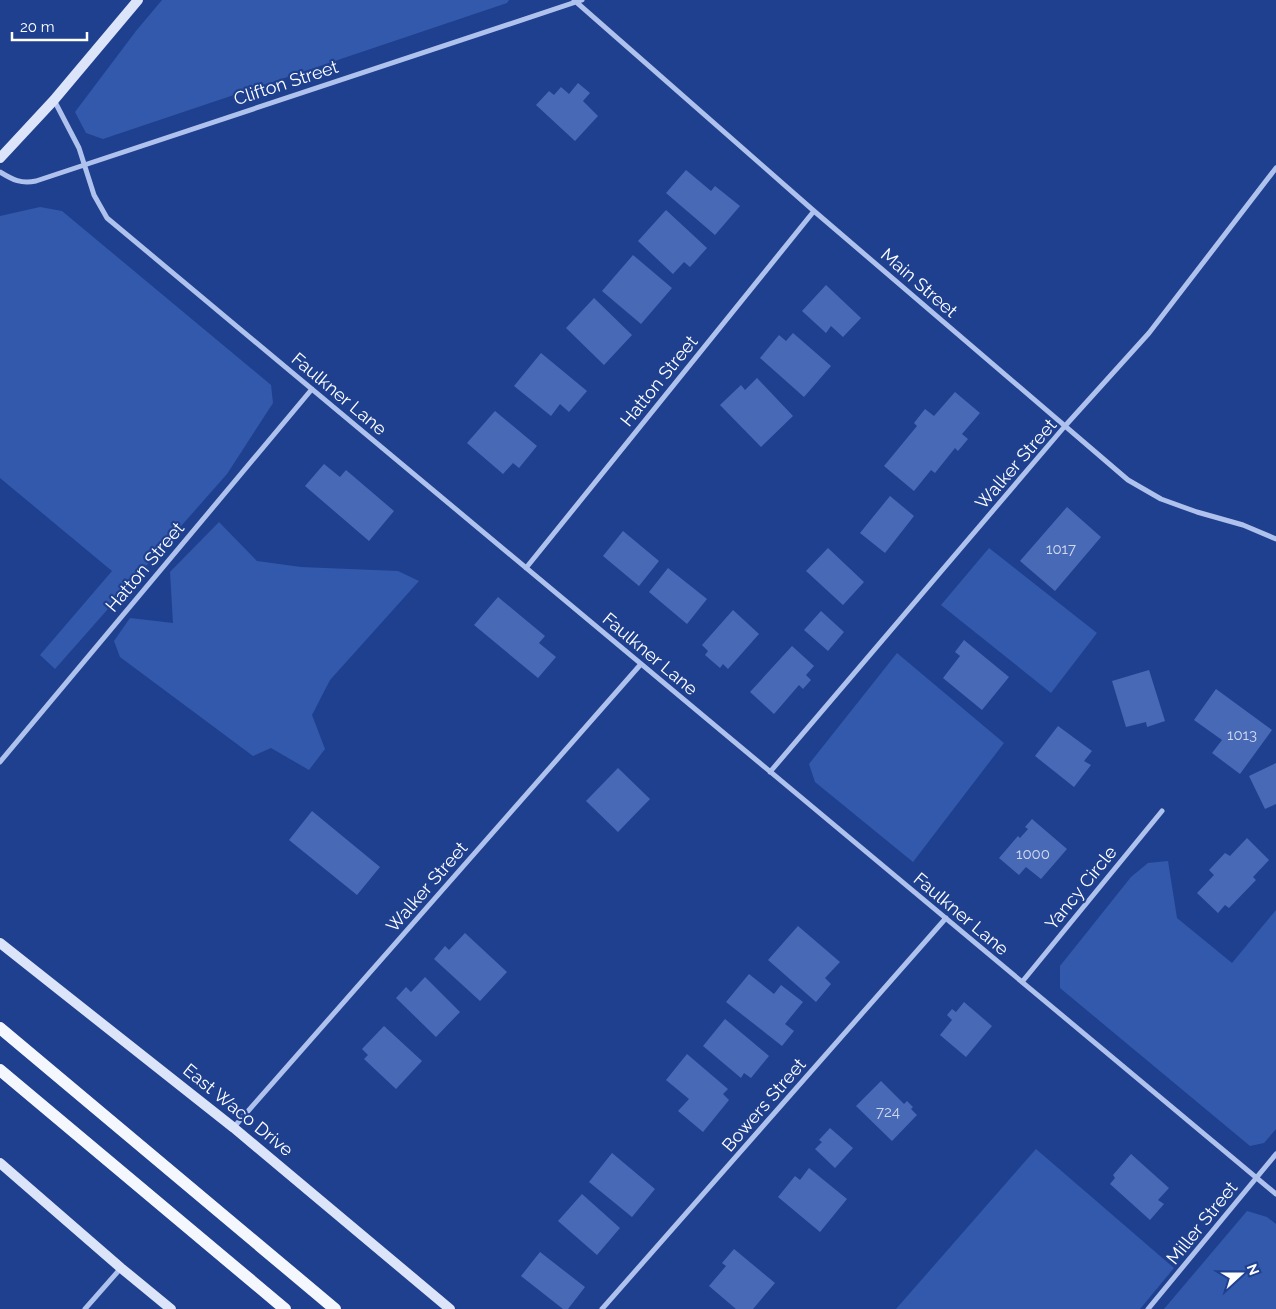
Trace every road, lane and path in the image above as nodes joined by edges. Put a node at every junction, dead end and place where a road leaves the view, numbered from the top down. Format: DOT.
graph roads {
  1 [pos="138,0"];
  2 [pos="577,1"];
  3 [pos="54,100"];
  4 [pos="0,158"];
  5 [pos="84,165"];
  6 [pos="1276,168"];
  7 [pos="0,172"];
  8 [pos="814,212"];
  9 [pos="312,389"];
  10 [pos="1065,426"];
  11 [pos="1276,539"];
  12 [pos="526,568"];
  13 [pos="641,664"];
  14 [pos="0,762"];
  15 [pos="770,772"];
  16 [pos="1162,811"];
  17 [pos="946,918"];
  18 [pos="0,943"];
  19 [pos="1022,982"];
  20 [pos="0,1028"];
  21 [pos="0,1070"];
  22 [pos="234,1128"];
  23 [pos="1276,1154"];
  24 [pos="0,1163"];
  25 [pos="1256,1178"];
  26 [pos="1276,1194"];
  27 [pos="121,1268"];
  28 [pos="281,1306"];
  29 [pos="85,1309"];
  30 [pos="171,1309"];
  31 [pos="335,1309"];
  32 [pos="450,1309"];
  33 [pos="602,1309"];
  34 [pos="1148,1309"];
  1 -- 3 [label="main road"];
  2 -- 5 [label="street, Clifton Street"];
  2 -- 8 [label="street, Main Street"];
  3 -- 4 [label="main road"];
  3 -- 5 [label="street, Faulkner Lane"];
  5 -- 7 [label="street, Clifton Street"];
  5 -- 9 [label="street, Faulkner Lane"];
  6 -- 10 [label="street, Walker Street"];
  8 -- 10 [label="street, Main Street"];
  8 -- 12 [label="street, Hatton Street"];
  9 -- 12 [label="street, Faulkner Lane"];
  9 -- 14 [label="street, Hatton Street"];
  10 -- 11 [label="street, Main Street"];
  10 -- 15 [label="street, Walker Street"];
  12 -- 13 [label="street, Faulkner Lane"];
  13 -- 15 [label="street, Faulkner Lane"];
  13 -- 22 [label="street, Walker Street"];
  15 -- 17 [label="street, Faulkner Lane"];
  16 -- 19 [label="street, Yancy Circle"];
  17 -- 19 [label="street, Faulkner Lane"];
  17 -- 33 [label="street, Bowers Street"];
  18 -- 22 [label="main road, East Waco Drive"];
  19 -- 25 [label="street, Faulkner Lane"];
  20 -- 31 [label="main road"];
  21 -- 28 [label="main road"];
  22 -- 32 [label="main road, East Waco Drive"];
  23 -- 25 [label="street, Miller Street"];
  24 -- 27 [label="main road"];
  25 -- 26 [label="street, Faulkner Lane"];
  25 -- 34 [label="street, Miller Street"];
  27 -- 29 [label="street"];
  27 -- 30 [label="main road"];
}
